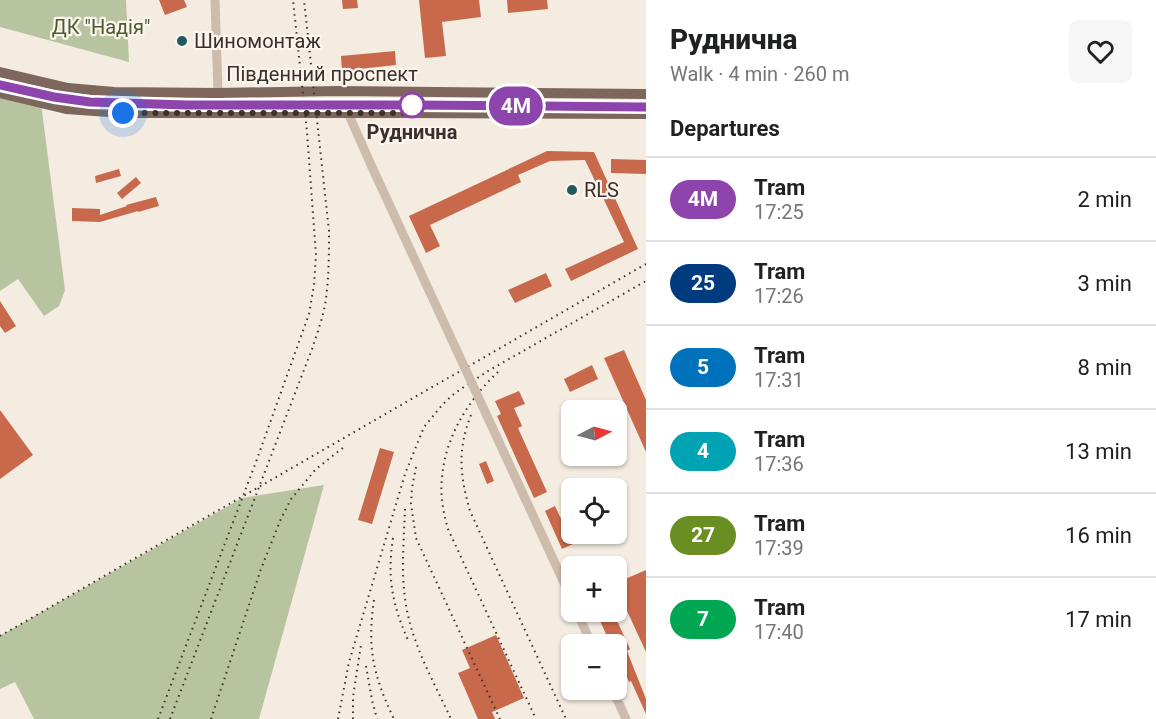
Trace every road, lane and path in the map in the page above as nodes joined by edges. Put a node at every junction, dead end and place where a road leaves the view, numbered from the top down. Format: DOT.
graph roads {
  1 [pos="215,0"];
  2 [pos="0,72"];
  3 [pos="0,93"];
  4 [pos="218,93"];
  5 [pos="646,94"];
  6 [pos="348,113"];
  7 [pos="646,114"];
  8 [pos="561,576"];
  9 [pos="617,700"];
  10 [pos="626,719"];
  1 -- 4 [label="street"];
  2 -- 4 [label="main road, Південний проспект"];
  3 -- 6 [label="main road, Південний проспект"];
  4 -- 5 [label="main road, Південний проспект"];
  6 -- 7 [label="main road, Південний проспект"];
  6 -- 8 [label="street, bridge"];
  9 -- 10 [label="street"];
}
